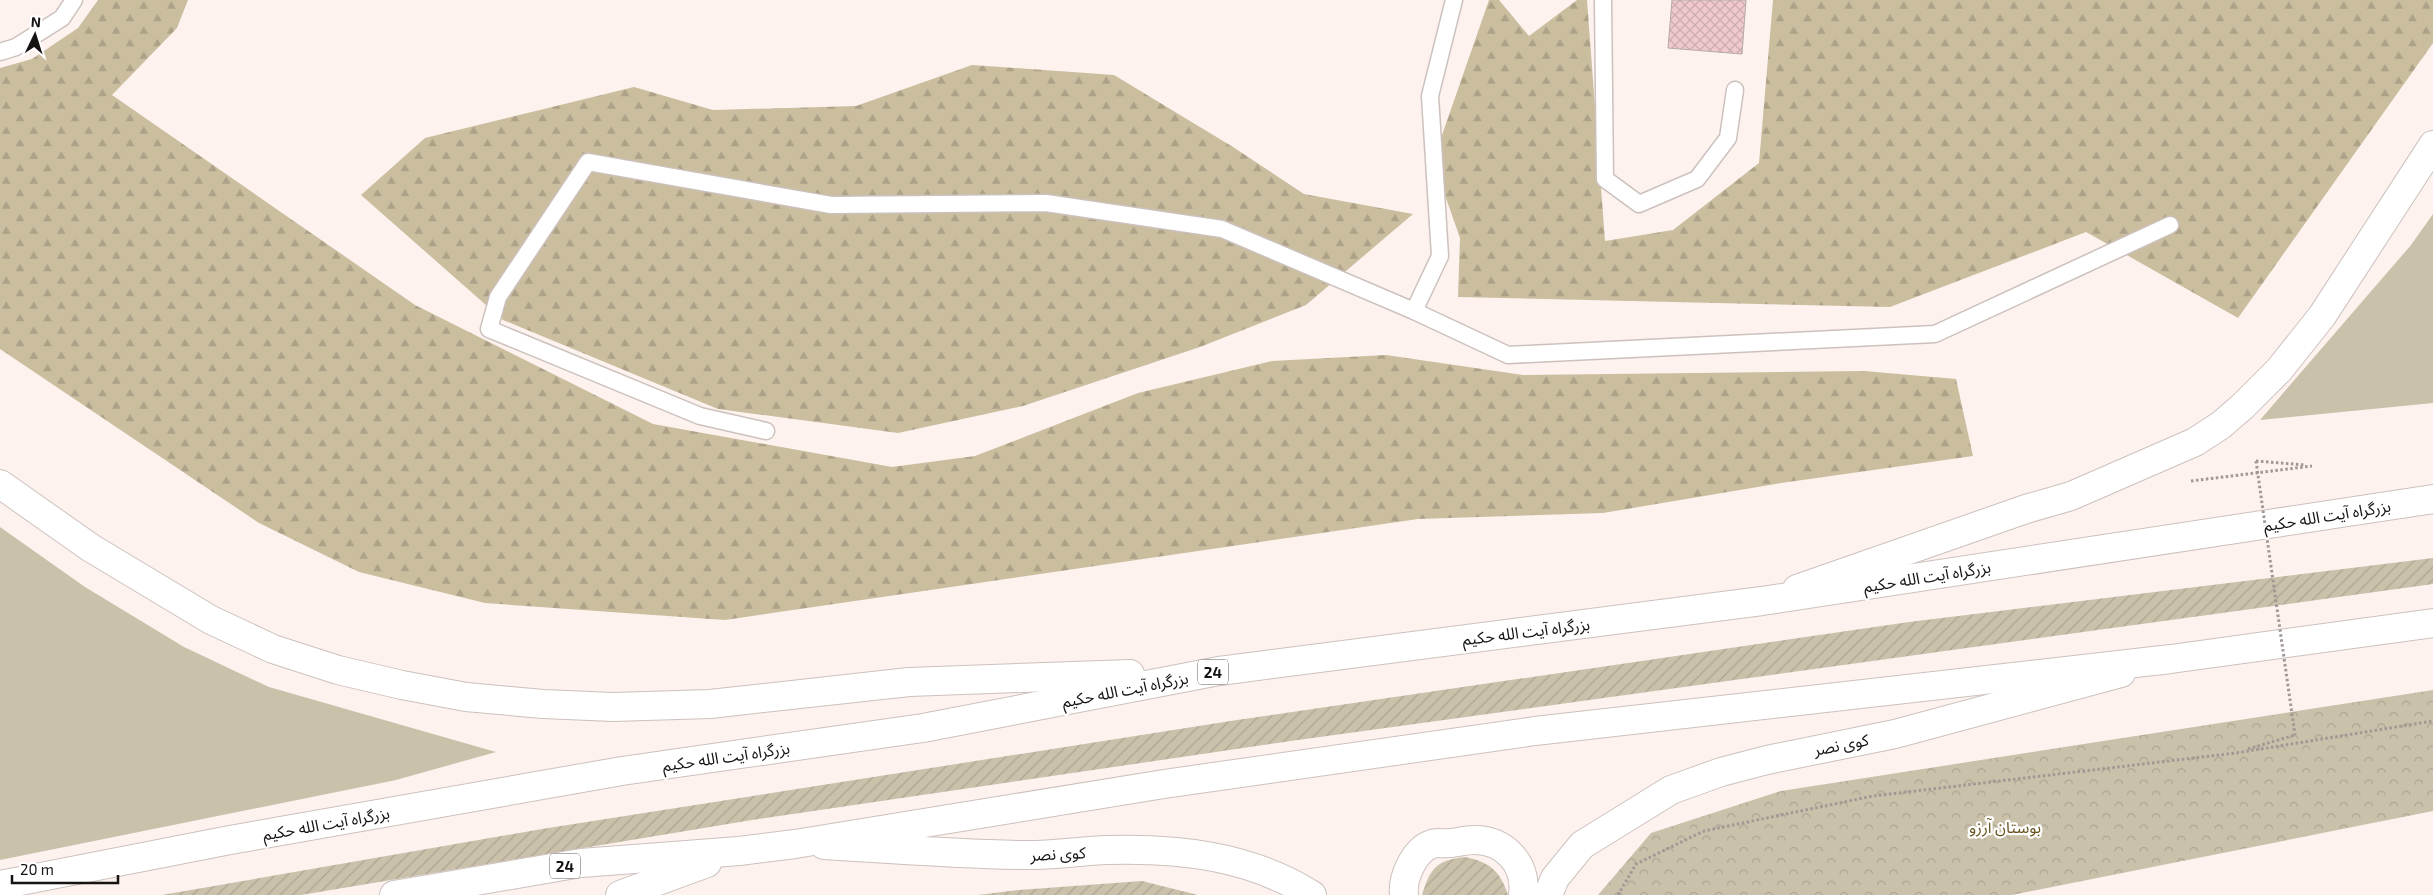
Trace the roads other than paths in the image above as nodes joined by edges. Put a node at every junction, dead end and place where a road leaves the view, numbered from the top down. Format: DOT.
graph roads {
  1 [pos="74,0"];
  2 [pos="1454,0"];
  3 [pos="1603,0"];
  4 [pos="0,52"];
  5 [pos="1734,90"];
  6 [pos="2433,145"];
  7 [pos="2170,225"];
  8 [pos="1414,311"];
  9 [pos="766,431"];
  10 [pos="0,484"];
  11 [pos="2433,500"];
  12 [pos="1762,601"];
  13 [pos="2433,623"];
  14 [pos="2171,659"];
  15 [pos="1219,671"];
  16 [pos="795,844"];
  17 [pos="739,851"];
  18 [pos="0,885"];
  19 [pos="394,895"];
  20 [pos="620,895"];
  21 [pos="1312,895"];
  22 [pos="1404,895"];
  23 [pos="1523,895"];
  24 [pos="1548,895"];
  1 -- 4 [label="lane"];
  2 -- 8 [label="lane"];
  3 -- 5 [label="lane"];
  6 -- 12 [label="main road"];
  7 -- 8 [label="lane"];
  8 -- 9 [label="lane"];
  10 -- 15 [label="main road"];
  11 -- 12 [label="main road, بزرگراه آیت الله حکیم / 24"];
  12 -- 15 [label="main road, بزرگراه آیت الله حکیم / 24"];
  13 -- 14 [label="main road, 24"];
  14 -- 16 [label="main road, 24"];
  14 -- 24 [label="main road, کوی نصر"];
  15 -- 18 [label="main road, بزرگراه آیت الله حکیم / 24"];
  16 -- 17 [label="main road, 24"];
  16 -- 21 [label="main road, کوی نصر"];
  17 -- 19 [label="main road, 24"];
  17 -- 20 [label="main road"];
  22 -- 23 [label="main road"];
}
